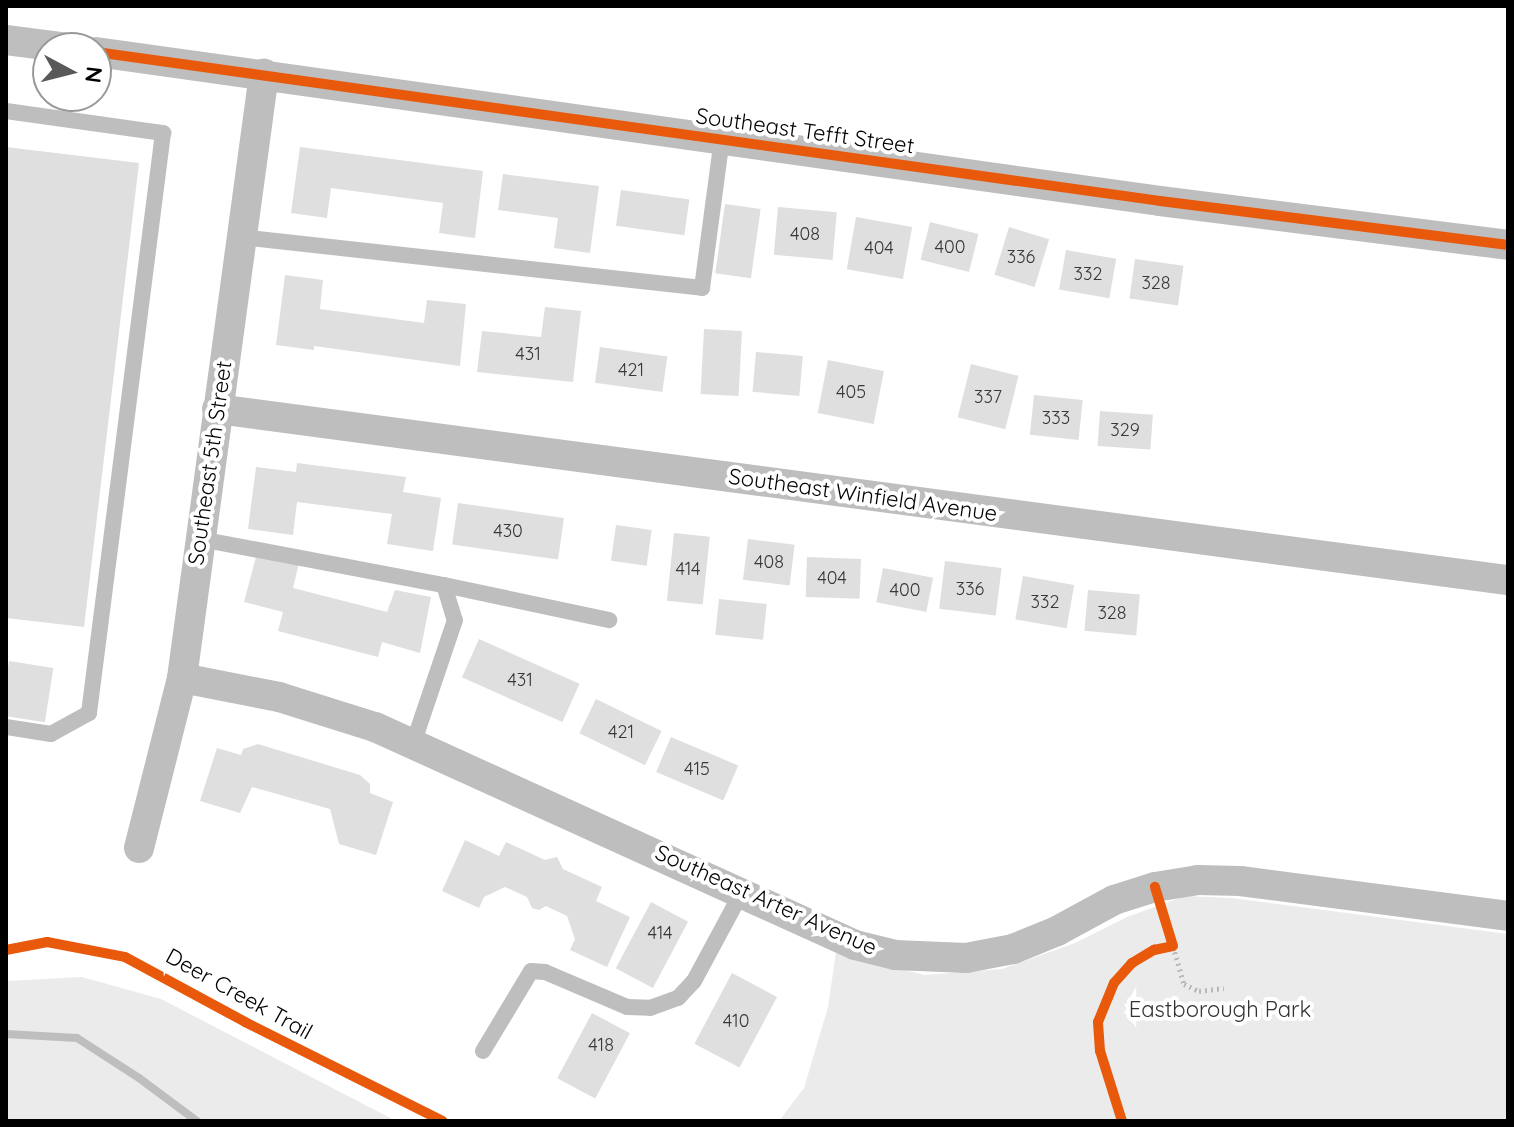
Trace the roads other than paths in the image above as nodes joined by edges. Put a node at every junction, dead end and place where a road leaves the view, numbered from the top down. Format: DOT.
graph roads {
  1 [pos="6,40"];
  2 [pos="32,43"];
  3 [pos="112,54"];
  4 [pos="264,74"];
  5 [pos="6,111"];
  6 [pos="722,139"];
  7 [pos="241,237"];
  8 [pos="1508,245"];
  9 [pos="217,409"];
  10 [pos="200,539"];
  11 [pos="1508,580"];
  12 [pos="444,585"];
  13 [pos="609,620"];
  14 [pos="182,678"];
  15 [pos="6,727"];
  16 [pos="413,744"];
  17 [pos="139,848"];
  18 [pos="743,890"];
  19 [pos="1508,916"];
  20 [pos="483,1051"];
  1 -- 2 [label="street"];
  3 -- 4 [label="street, Southeast Tefft Street"];
  4 -- 6 [label="street, Southeast Tefft Street"];
  4 -- 7 [label="street, Southeast 5th Street"];
  5 -- 15 [label="lane"];
  6 -- 7 [label="lane"];
  6 -- 8 [label="street, Southeast Tefft Street"];
  7 -- 9 [label="street, Southeast 5th Street"];
  9 -- 10 [label="street, Southeast 5th Street"];
  9 -- 11 [label="street, Southeast Winfield Avenue"];
  10 -- 12 [label="lane"];
  10 -- 14 [label="street, Southeast 5th Street"];
  12 -- 13 [label="lane"];
  12 -- 16 [label="lane"];
  14 -- 16 [label="street, Southeast Arter Avenue"];
  14 -- 17 [label="street, Southeast 5th Street"];
  16 -- 18 [label="street, Southeast Arter Avenue"];
  18 -- 19 [label="street, Southeast Arter Avenue"];
  18 -- 20 [label="lane"];
}
